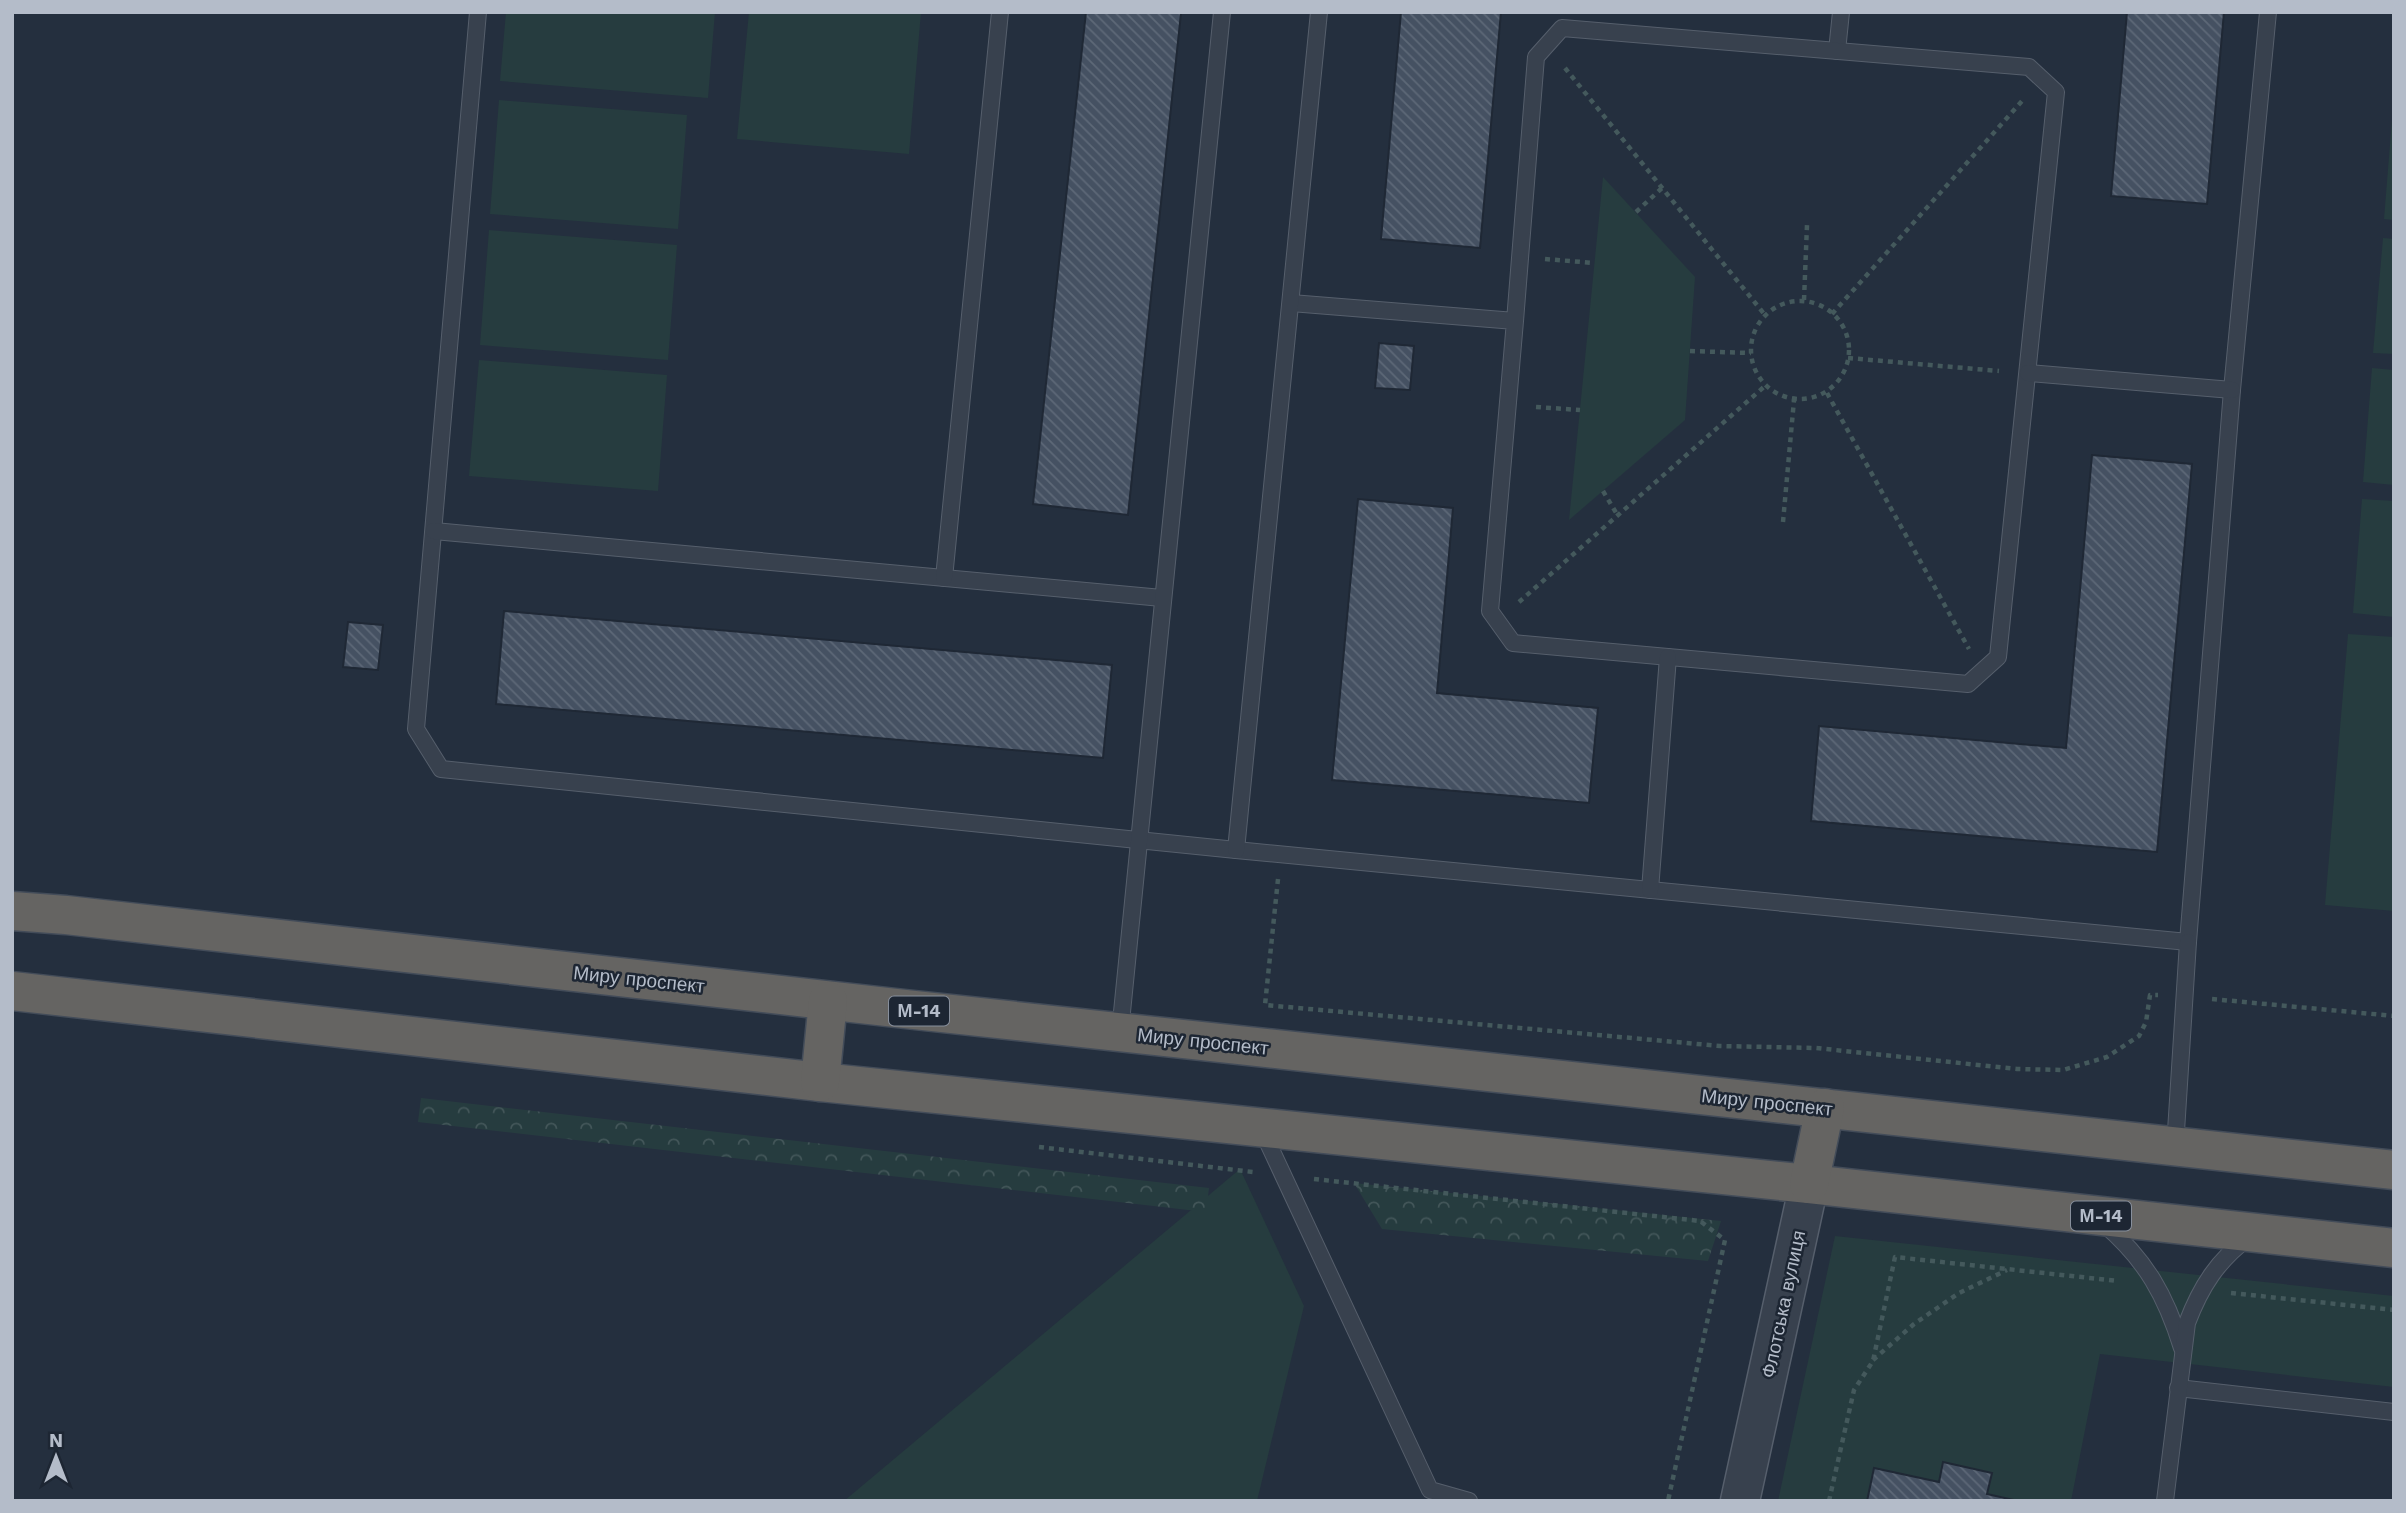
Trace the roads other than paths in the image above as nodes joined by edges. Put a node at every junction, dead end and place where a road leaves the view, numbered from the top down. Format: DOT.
graph roads {
  1 [pos="478,12"];
  2 [pos="1000,12"];
  3 [pos="1222,12"];
  4 [pos="1319,12"];
  5 [pos="1840,12"];
  6 [pos="2268,12"];
  7 [pos="1837,51"];
  8 [pos="1291,303"];
  9 [pos="1515,321"];
  10 [pos="2028,373"];
  11 [pos="2232,390"];
  12 [pos="434,531"];
  13 [pos="944,578"];
  14 [pos="1162,598"];
  15 [pos="1668,657"];
  16 [pos="1139,840"];
  17 [pos="1236,850"];
  18 [pos="1650,890"];
  19 [pos="12,911"];
  20 [pos="2189,942"];
  21 [pos="12,991"];
  22 [pos="828,1001"];
  23 [pos="1120,1032"];
  24 [pos="820,1082"];
  25 [pos="1825,1108"];
  26 [pos="1261,1127"];
  27 [pos="2175,1147"];
  28 [pos="2394,1170"];
  29 [pos="1809,1184"];
  30 [pos="2094,1216"];
  31 [pos="2255,1233"];
  32 [pos="2394,1248"];
  33 [pos="2183,1350"];
  34 [pos="2178,1388"];
  35 [pos="2394,1412"];
  36 [pos="1469,1501"];
  37 [pos="1740,1501"];
  38 [pos="2165,1501"];
  1 -- 12 [label="lane"];
  2 -- 13 [label="lane"];
  3 -- 14 [label="lane"];
  4 -- 8 [label="lane"];
  5 -- 7 [label="lane"];
  6 -- 11 [label="lane"];
  7 -- 9 [label="lane"];
  7 -- 10 [label="lane"];
  8 -- 9 [label="lane"];
  8 -- 17 [label="lane"];
  9 -- 15 [label="lane"];
  10 -- 11 [label="lane"];
  10 -- 15 [label="lane"];
  11 -- 20 [label="lane"];
  12 -- 13 [label="lane"];
  12 -- 16 [label="lane"];
  13 -- 14 [label="lane"];
  14 -- 16 [label="lane"];
  15 -- 18 [label="lane"];
  16 -- 17 [label="lane"];
  16 -- 23 [label="lane"];
  17 -- 18 [label="lane"];
  18 -- 20 [label="lane"];
  19 -- 22 [label="highway, Миру проспект / М-14"];
  20 -- 27 [label="lane"];
  21 -- 24 [label="highway, М-14"];
  22 -- 23 [label="highway, Миру проспект / М-14"];
  22 -- 24 [label="highway"];
  23 -- 25 [label="highway, Миру проспект / М-14"];
  24 -- 26 [label="highway, М-14"];
  25 -- 27 [label="highway, Миру проспект / М-14"];
  25 -- 29 [label="highway, Флотська вулиця"];
  26 -- 29 [label="highway, М-14"];
  26 -- 36 [label="lane"];
  27 -- 28 [label="highway, Миру проспект / М-14"];
  29 -- 30 [label="highway, М-14"];
  29 -- 37 [label="street, Флотська вулиця"];
  30 -- 31 [label="highway, М-14"];
  30 -- 33 [label="lane"];
  31 -- 32 [label="highway, М-14"];
  31 -- 33 [label="lane"];
  33 -- 34 [label="lane"];
  34 -- 35 [label="lane"];
  34 -- 38 [label="lane"];
}
